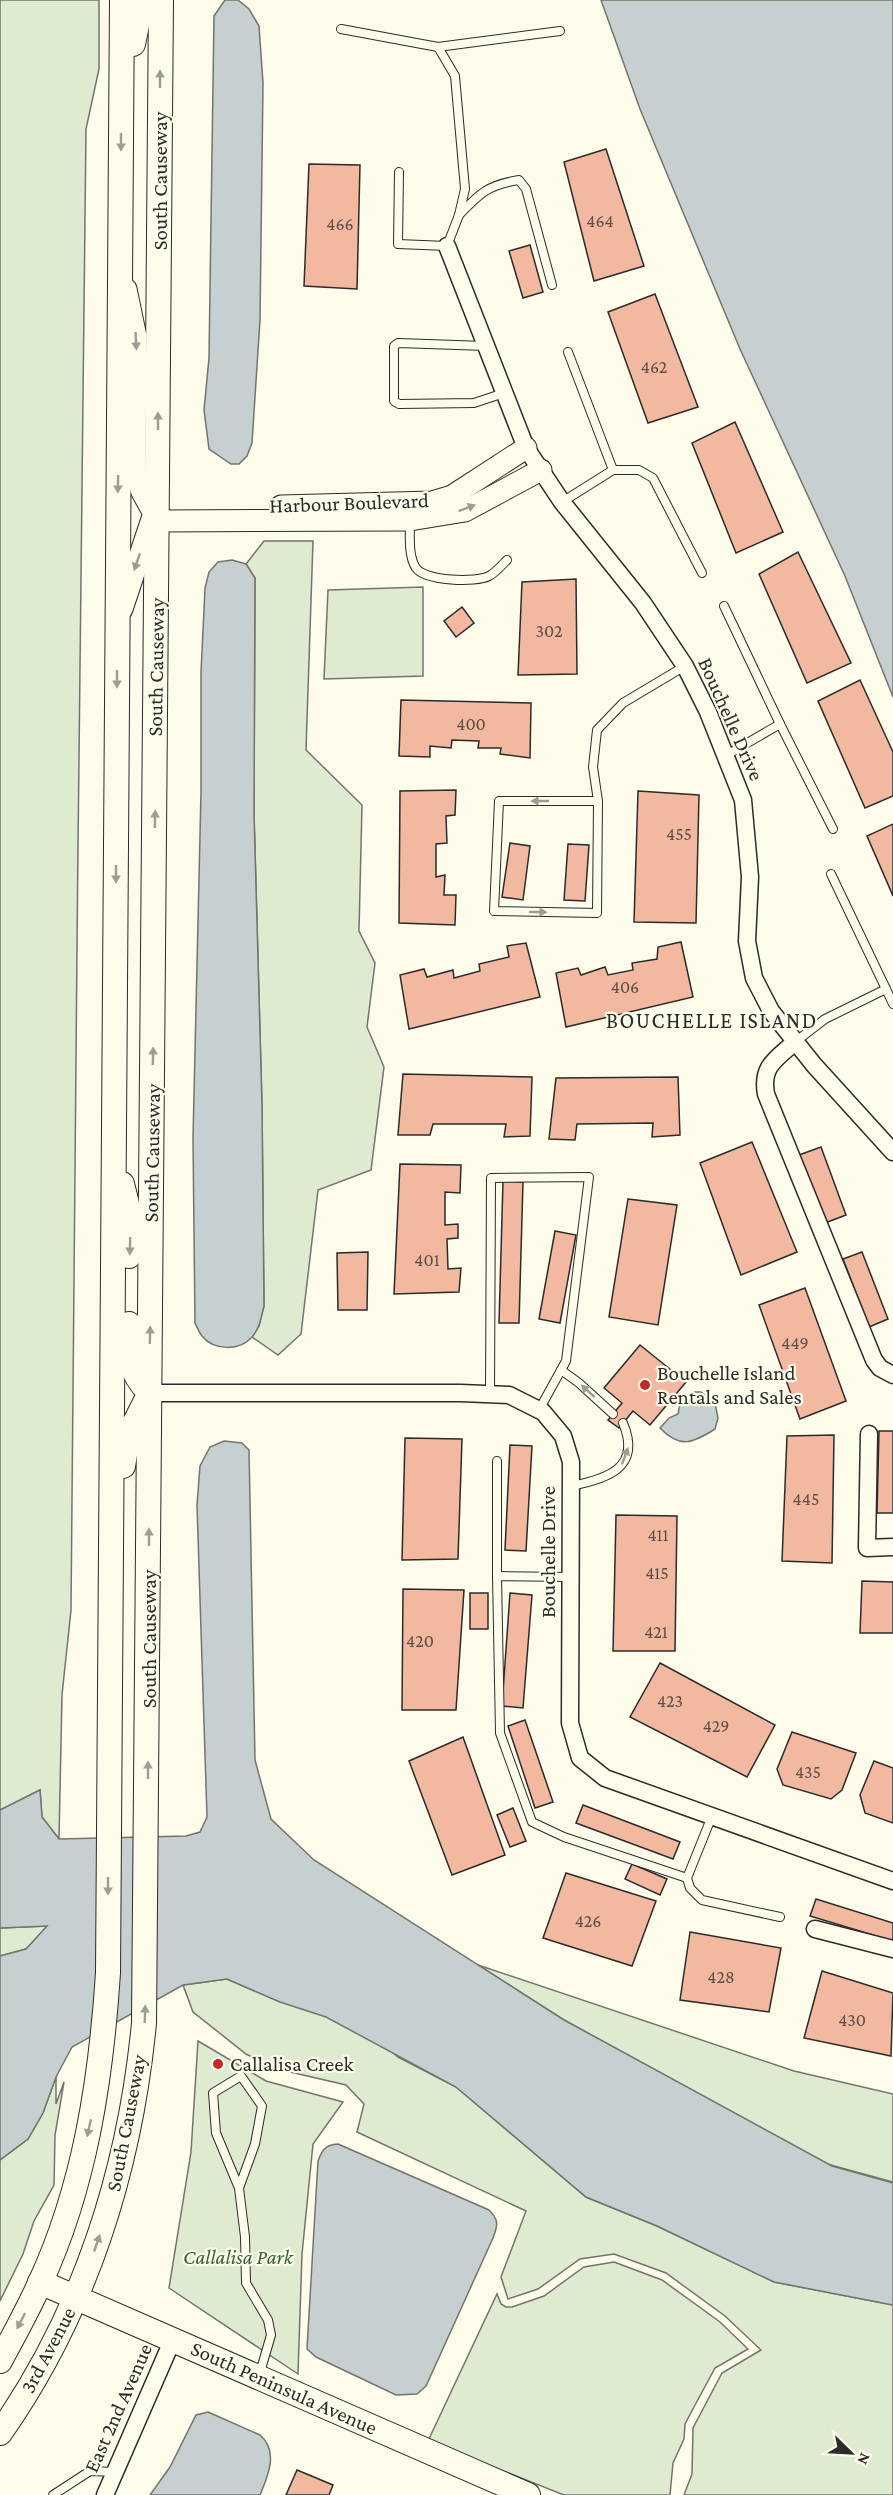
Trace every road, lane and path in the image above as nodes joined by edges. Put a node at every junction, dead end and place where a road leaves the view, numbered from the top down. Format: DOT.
graph roads {
  1 [pos="122,0"];
  2 [pos="142,0"];
  3 [pos="161,0"];
  4 [pos="341,29"];
  5 [pos="560,31"];
  6 [pos="438,47"];
  7 [pos="122,106"];
  8 [pos="399,172"];
  9 [pos="459,215"];
  10 [pos="447,246"];
  11 [pos="121,264"];
  12 [pos="552,285"];
  13 [pos="486,346"];
  14 [pos="568,352"];
  15 [pos="504,393"];
  16 [pos="526,448"];
  17 [pos="541,470"];
  18 [pos="613,470"];
  19 [pos="562,502"];
  20 [pos="410,512"];
  21 [pos="156,514"];
  22 [pos="507,560"];
  23 [pos="702,573"];
  24 [pos="724,606"];
  25 [pos="117,628"];
  26 [pos="685,666"];
  27 [pos="780,724"];
  28 [pos="725,756"];
  29 [pos="598,801"];
  30 [pos="833,829"];
  31 [pos="831,873"];
  32 [pos="886,989"];
  33 [pos="893,1004"];
  34 [pos="795,1042"];
  35 [pos="114,1148"];
  36 [pos="893,1152"];
  37 [pos="561,1370"];
  38 [pos="893,1376"];
  39 [pos="150,1393"];
  40 [pos="490,1394"];
  41 [pos="539,1410"];
  42 [pos="613,1414"];
  43 [pos="623,1423"];
  44 [pos="869,1434"];
  45 [pos="497,1461"];
  46 [pos="571,1486"];
  47 [pos="111,1540"];
  48 [pos="893,1547"];
  49 [pos="497,1576"];
  50 [pos="570,1577"];
  51 [pos="712,1816"];
  52 [pos="687,1878"];
  53 [pos="893,1881"];
  54 [pos="780,1917"];
  55 [pos="815,1929"];
  56 [pos="893,1949"];
  57 [pos="239,2188"];
  58 [pos="40,2282"];
  59 [pos="76,2297"];
  60 [pos="173,2339"];
  61 [pos="0,2361"];
  62 [pos="259,2377"];
  63 [pos="0,2433"];
  64 [pos="115,2472"];
  65 [pos="53,2495"];
  66 [pos="105,2495"];
  67 [pos="528,2495"];
  1 -- 7 [label="main road, South Causeway"];
  2 -- 7 [label="main road"];
  21 -- 3 [label="main road, South Causeway, one-way"];
  4 -- 6 [label="lane"];
  5 -- 6 [label="lane"];
  6 -- 9 [label="lane"];
  7 -- 11 [label="main road, South Causeway, one-way"];
  8 -- 10 [label="lane"];
  9 -- 10 [label="lane"];
  9 -- 12 [label="lane"];
  10 -- 13 [label="street, Bouchelle Drive"];
  11 -- 21 [label="street, one-way"];
  11 -- 25 [label="main road, South Causeway, one-way"];
  13 -- 15 [label="street, Bouchelle Drive"];
  13 -- 15 [label="lane"];
  14 -- 18 [label="lane"];
  15 -- 16 [label="street, Bouchelle Drive"];
  16 -- 17 [label="street, Bouchelle Drive"];
  16 -- 20 [label="street, Harbour Boulevard"];
  17 -- 19 [label="street, Bouchelle Drive"];
  20 -- 17 [label="street, one-way"];
  18 -- 19 [label="lane"];
  18 -- 23 [label="lane"];
  19 -- 26 [label="street, Bouchelle Drive"];
  20 -- 21 [label="street"];
  20 -- 22 [label="lane"];
  21 -- 25 [label="street, one-way"];
  39 -- 21 [label="main road, South Causeway, one-way"];
  24 -- 27 [label="lane"];
  25 -- 35 [label="main road, South Causeway, one-way"];
  26 -- 28 [label="street, Bouchelle Drive"];
  26 -- 29 [label="lane"];
  27 -- 28 [label="lane"];
  27 -- 30 [label="lane"];
  28 -- 34 [label="street, Bouchelle Drive"];
  29 -- 29 [label="lane, one-way"];
  31 -- 32 [label="lane"];
  32 -- 33 [label="lane"];
  32 -- 34 [label="lane"];
  34 -- 36 [label="street, Bouchelle Drive"];
  34 -- 38 [label="street"];
  35 -- 39 [label="main road, one-way"];
  35 -- 47 [label="main road, South Causeway"];
  37 -- 40 [label="lane"];
  37 -- 41 [label="lane"];
  42 -- 37 [label="lane, one-way"];
  39 -- 40 [label="street, Bouchelle Drive"];
  39 -- 47 [label="main road"];
  59 -- 39 [label="main road, South Causeway, one-way"];
  40 -- 41 [label="street, Bouchelle Drive"];
  41 -- 46 [label="street, Bouchelle Drive"];
  46 -- 43 [label="lane, one-way"];
  44 -- 48 [label="street"];
  45 -- 49 [label="lane"];
  46 -- 50 [label="street, Bouchelle Drive"];
  47 -- 58 [label="main road, South Causeway, one-way"];
  49 -- 50 [label="lane"];
  49 -- 52 [label="lane"];
  50 -- 51 [label="street, Bouchelle Drive"];
  51 -- 52 [label="lane"];
  51 -- 53 [label="street, Bouchelle Drive"];
  52 -- 54 [label="lane"];
  55 -- 56 [label="street"];
  57 -- 57 [label="lane"];
  57 -- 62 [label="lane"];
  58 -- 59 [label="main road, South Peninsula Avenue"];
  58 -- 61 [label="main road, 3rd Avenue, one-way"];
  59 -- 60 [label="main road, South Peninsula Avenue"];
  59 -- 63 [label="main road, 3rd Avenue"];
  60 -- 62 [label="main road, South Peninsula Avenue"];
  60 -- 64 [label="street, East 2nd Avenue"];
  62 -- 67 [label="main road, South Peninsula Avenue"];
  64 -- 65 [label="lane"];
  64 -- 66 [label="street, East 2nd Avenue"];
}
